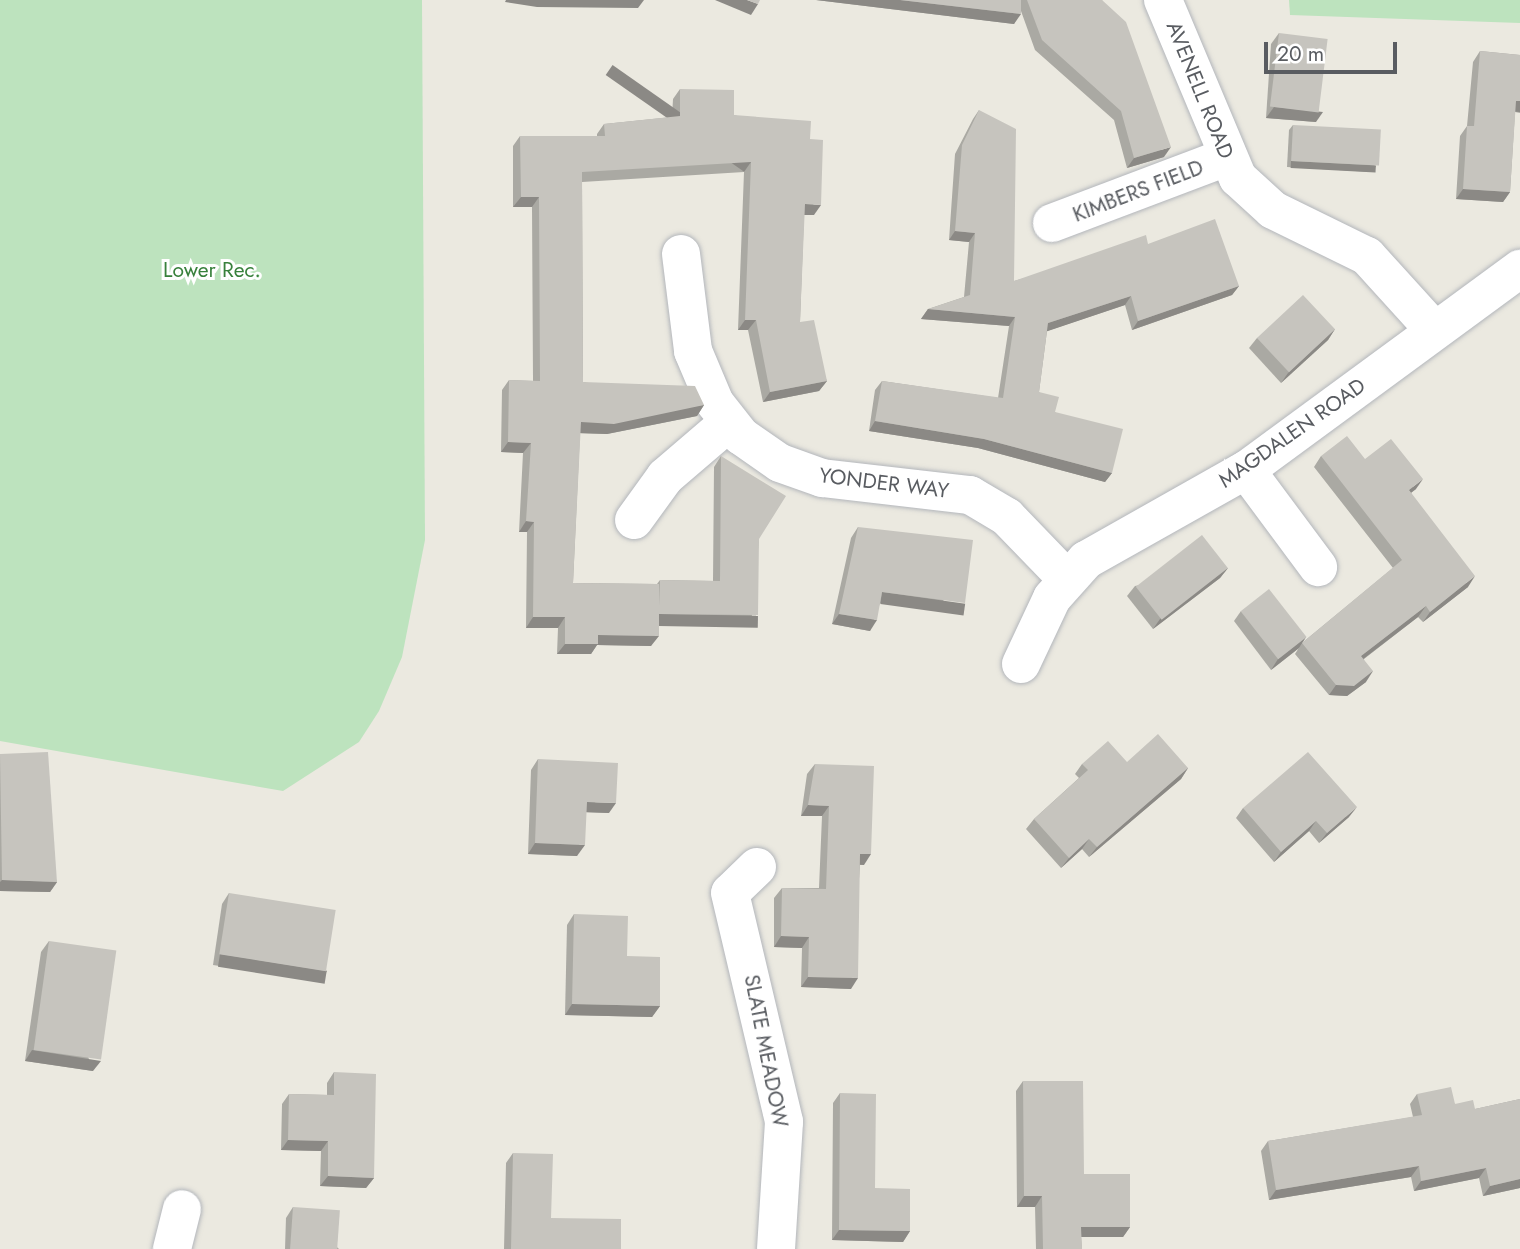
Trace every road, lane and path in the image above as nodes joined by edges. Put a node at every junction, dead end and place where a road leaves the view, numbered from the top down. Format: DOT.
graph roads {
  1 [pos="1163,0"];
  2 [pos="1224,158"];
  3 [pos="1052,223"];
  4 [pos="681,254"];
  5 [pos="1520,269"];
  6 [pos="1434,330"];
  7 [pos="728,423"];
  8 [pos="1246,470"];
  9 [pos="634,520"];
  10 [pos="1318,567"];
  11 [pos="1066,578"];
  12 [pos="1021,664"];
  13 [pos="757,867"];
  14 [pos="182,1209"];
  15 [pos="172,1249"];
  16 [pos="776,1249"];
  1 -- 2 [label="street, AVENELL ROAD"];
  2 -- 3 [label="street, KIMBERS FIELD"];
  2 -- 6 [label="street, AVENELL ROAD"];
  4 -- 7 [label="street, YONDER WAY"];
  5 -- 6 [label="street, MAGDALEN ROAD"];
  6 -- 8 [label="street, MAGDALEN ROAD"];
  7 -- 9 [label="street"];
  7 -- 11 [label="street, YONDER WAY"];
  8 -- 10 [label="street"];
  8 -- 11 [label="street, MAGDALEN ROAD"];
  11 -- 12 [label="street, MAGDALEN ROAD"];
  13 -- 16 [label="street, SLATE MEADOW"];
  14 -- 15 [label="street"];
}
